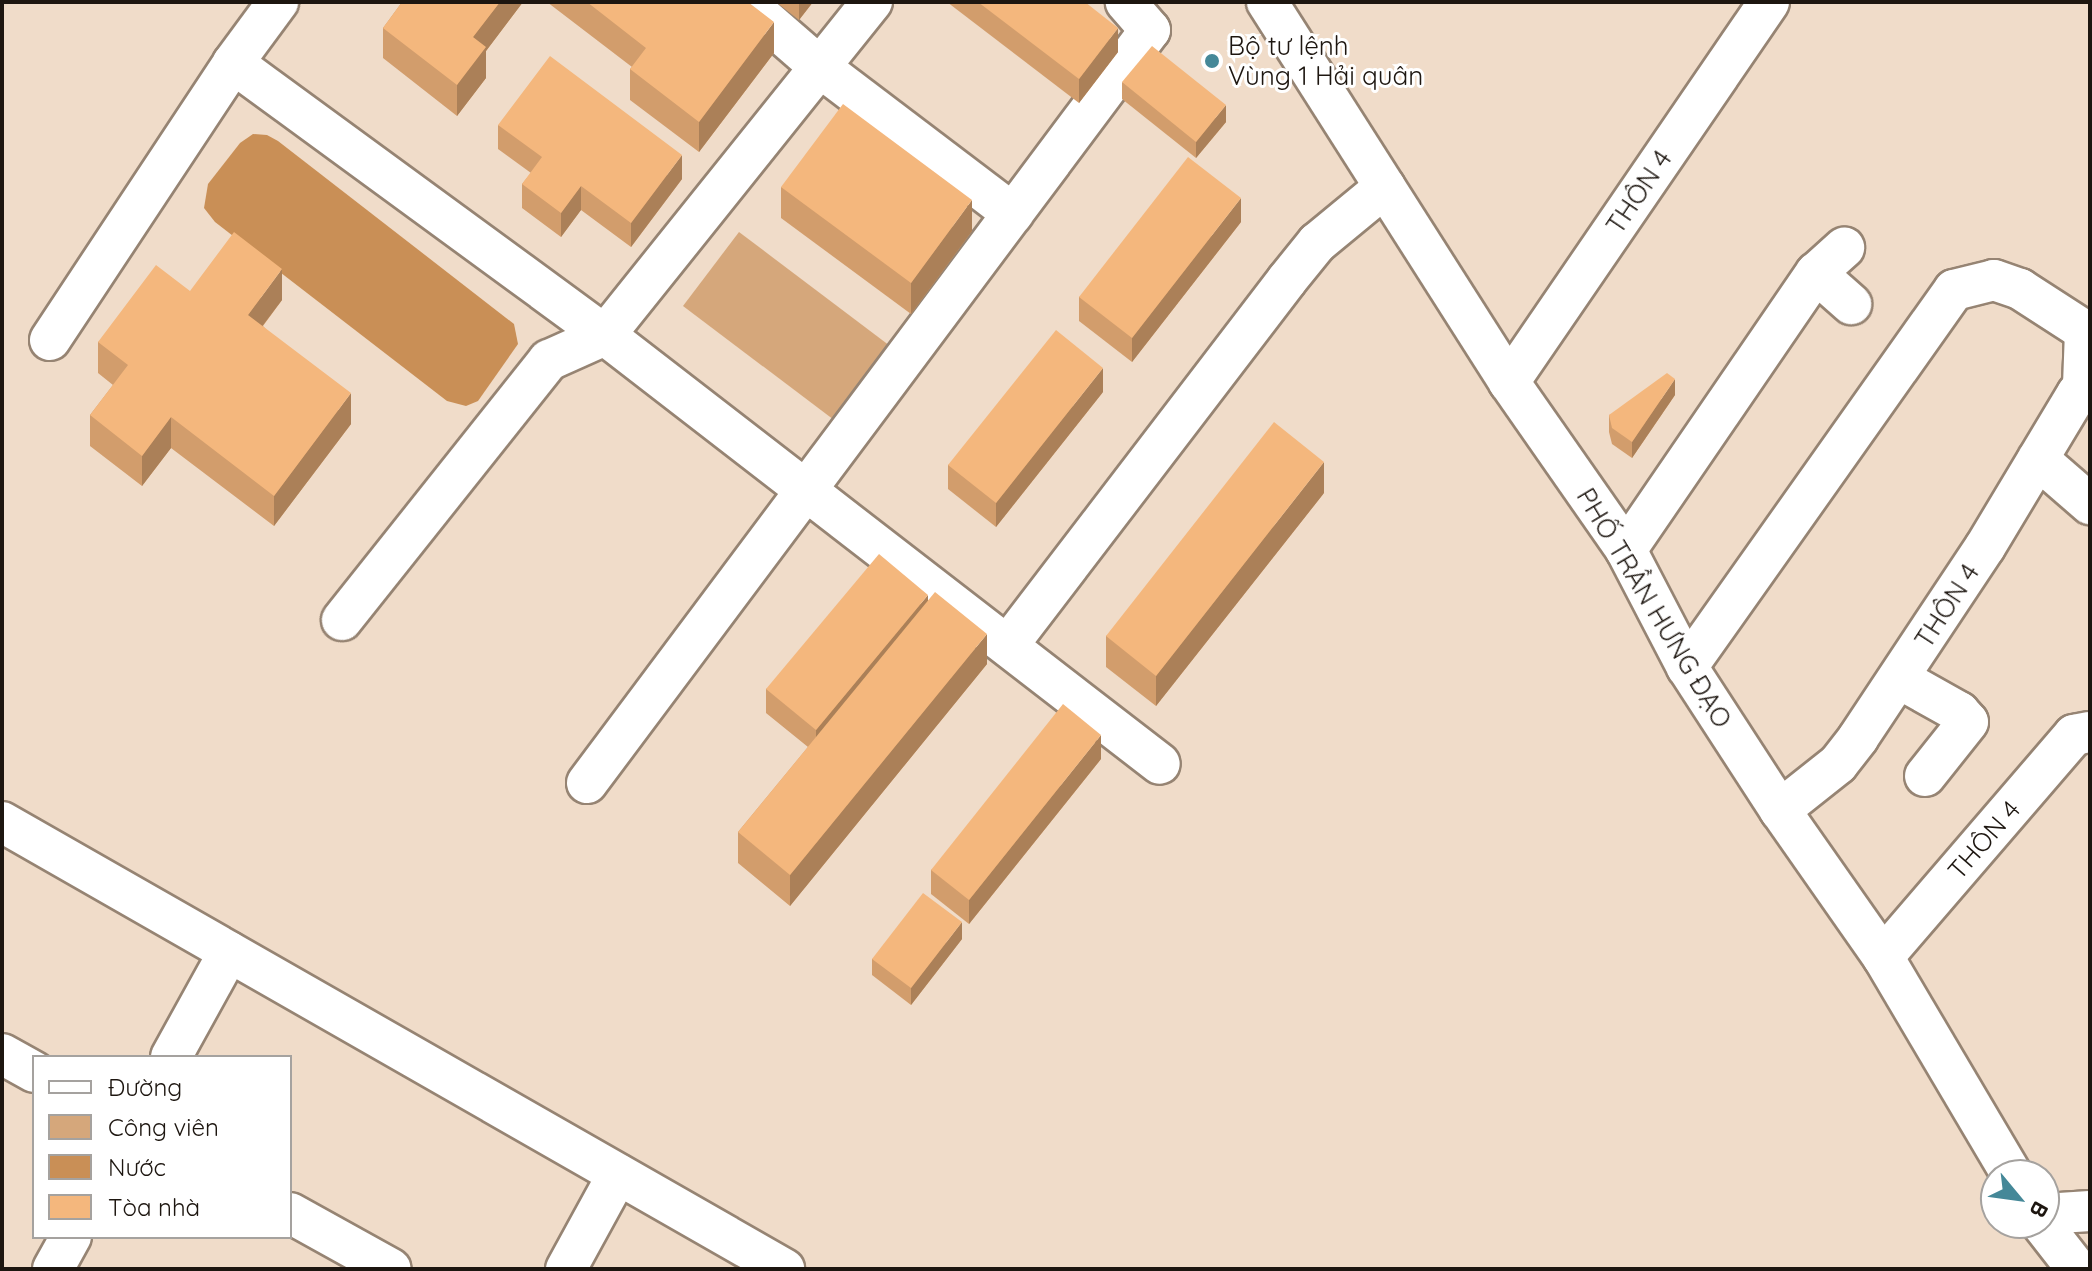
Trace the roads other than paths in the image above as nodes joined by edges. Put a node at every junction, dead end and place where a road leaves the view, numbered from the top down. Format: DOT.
graph roads {
  1 [pos="278,2"];
  2 [pos="745,2"];
  3 [pos="872,2"];
  4 [pos="1126,2"];
  5 [pos="1267,2"];
  6 [pos="1769,2"];
  7 [pos="233,63"];
  8 [pos="821,68"];
  9 [pos="1385,187"];
  10 [pos="1013,214"];
  11 [pos="1851,304"];
  12 [pos="605,335"];
  13 [pos="50,340"];
  14 [pos="1509,382"];
  15 [pos="2087,386"];
  16 [pos="2038,459"];
  17 [pos="807,490"];
  18 [pos="2090,504"];
  19 [pos="1626,550"];
  20 [pos="342,620"];
  21 [pos="1008,645"];
  22 [pos="1687,667"];
  23 [pos="1900,679"];
  24 [pos="2090,732"];
  25 [pos="1160,764"];
  26 [pos="1925,776"];
  27 [pos="587,783"];
  28 [pos="1780,810"];
  29 [pos="2,822"];
  30 [pos="229,952"];
  31 [pos="1883,957"];
  32 [pos="2,1054"];
  33 [pos="172,1055"];
  34 [pos="32,1071"];
  35 [pos="2003,1159"];
  36 [pos="618,1174"];
  37 [pos="2090,1211"];
  38 [pos="2060,1213"];
  39 [pos="292,1214"];
  40 [pos="70,1239"];
  41 [pos="2054,1239"];
  42 [pos="53,1269"];
  43 [pos="391,1269"];
  44 [pos="566,1269"];
  45 [pos="784,1269"];
  46 [pos="2077,1269"];
  1 -- 7 [label="street"];
  2 -- 8 [label="street"];
  3 -- 8 [label="street"];
  4 -- 10 [label="street"];
  5 -- 9 [label="street, PHỐ TRẦN HƯNG ĐẠO"];
  6 -- 14 [label="street, THÔN 4"];
  7 -- 12 [label="street"];
  7 -- 13 [label="street"];
  8 -- 10 [label="street"];
  8 -- 12 [label="street"];
  9 -- 14 [label="street, PHỐ TRẦN HƯNG ĐẠO"];
  9 -- 21 [label="street"];
  10 -- 17 [label="street"];
  11 -- 19 [label="street"];
  12 -- 17 [label="street"];
  12 -- 20 [label="street"];
  14 -- 19 [label="street, PHỐ TRẦN HƯNG ĐẠO"];
  15 -- 16 [label="street, THÔN 4"];
  15 -- 22 [label="street"];
  16 -- 18 [label="street"];
  16 -- 23 [label="street, THÔN 4"];
  17 -- 21 [label="street"];
  17 -- 27 [label="street"];
  19 -- 22 [label="street, PHỐ TRẦN HƯNG ĐẠO"];
  21 -- 25 [label="street"];
  22 -- 28 [label="street, PHỐ TRẦN HƯNG ĐẠO"];
  23 -- 26 [label="street"];
  23 -- 28 [label="street, THÔN 4"];
  24 -- 31 [label="street, THÔN 4"];
  28 -- 31 [label="street, PHỐ TRẦN HƯNG ĐẠO"];
  29 -- 30 [label="street"];
  30 -- 33 [label="street"];
  30 -- 36 [label="street"];
  31 -- 35 [label="street, PHỐ TRẦN HƯNG ĐẠO"];
  32 -- 34 [label="street"];
  36 -- 44 [label="street"];
  36 -- 45 [label="street"];
  37 -- 38 [label="street"];
  39 -- 43 [label="street"];
  40 -- 42 [label="street"];
  41 -- 46 [label="street"];
}
